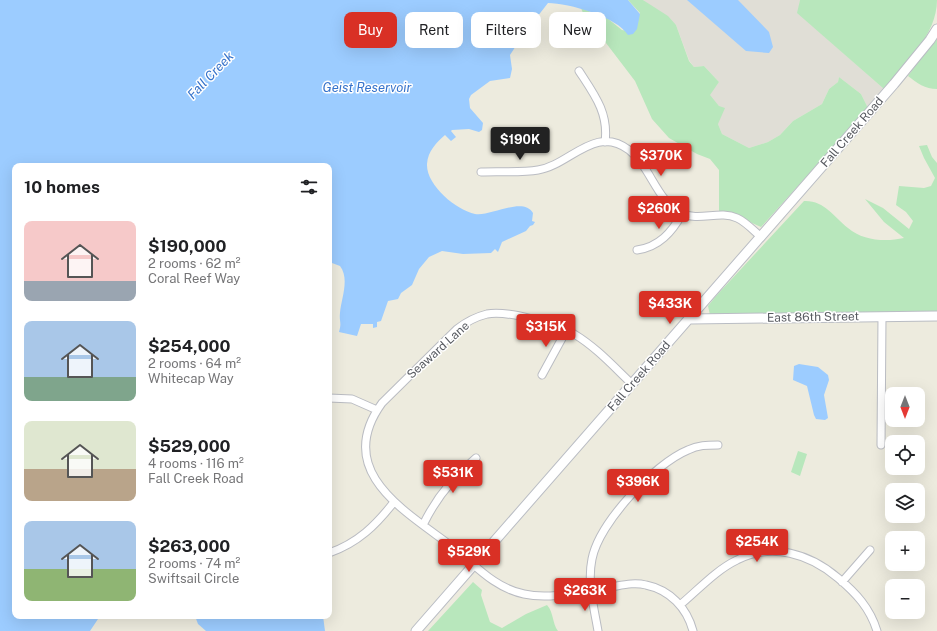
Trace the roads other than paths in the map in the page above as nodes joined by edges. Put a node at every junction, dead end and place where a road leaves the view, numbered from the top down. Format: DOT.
graph roads {
  1 [pos="937,29"];
  2 [pos="579,71"];
  3 [pos="605,142"];
  4 [pos="480,172"];
  5 [pos="682,214"];
  6 [pos="761,237"];
  7 [pos="637,250"];
  8 [pos="882,316"];
  9 [pos="937,316"];
  10 [pos="690,319"];
  11 [pos="566,331"];
  12 [pos="542,375"];
  13 [pos="632,384"];
  14 [pos="332,398"];
  15 [pos="377,410"];
  16 [pos="718,445"];
  17 [pos="881,445"];
  18 [pos="476,458"];
  19 [pos="394,502"];
  20 [pos="423,525"];
  21 [pos="870,550"];
  22 [pos="332,552"];
  23 [pos="474,565"];
  24 [pos="842,582"];
  25 [pos="591,590"];
  26 [pos="680,605"];
  27 [pos="416,631"];
  28 [pos="598,631"];
  29 [pos="693,631"];
  30 [pos="877,631"];
  1 -- 6 [label="main road, Fall Creek Road"];
  2 -- 3 [label="street"];
  3 -- 4 [label="street"];
  3 -- 5 [label="street"];
  5 -- 6 [label="street"];
  5 -- 7 [label="street"];
  6 -- 10 [label="main road, Fall Creek Road"];
  8 -- 9 [label="main road, East 86th Street"];
  8 -- 10 [label="main road, East 86th Street"];
  8 -- 17 [label="street"];
  10 -- 13 [label="main road, Fall Creek Road"];
  11 -- 12 [label="street"];
  11 -- 13 [label="street, Seaward Lane"];
  11 -- 15 [label="street, Seaward Lane"];
  13 -- 23 [label="main road, Fall Creek Road"];
  14 -- 15 [label="street"];
  15 -- 19 [label="street, Seaward Lane"];
  16 -- 25 [label="street"];
  18 -- 20 [label="street"];
  19 -- 20 [label="street, Seaward Lane"];
  19 -- 22 [label="street"];
  20 -- 23 [label="street, Seaward Lane"];
  21 -- 24 [label="street"];
  23 -- 25 [label="street, Seaward Lane"];
  23 -- 27 [label="main road, Fall Creek Road"];
  24 -- 26 [label="street"];
  24 -- 30 [label="street"];
  25 -- 26 [label="street, Seaward Lane"];
  25 -- 28 [label="street"];
  26 -- 29 [label="street, Seaward Lane"];
}
